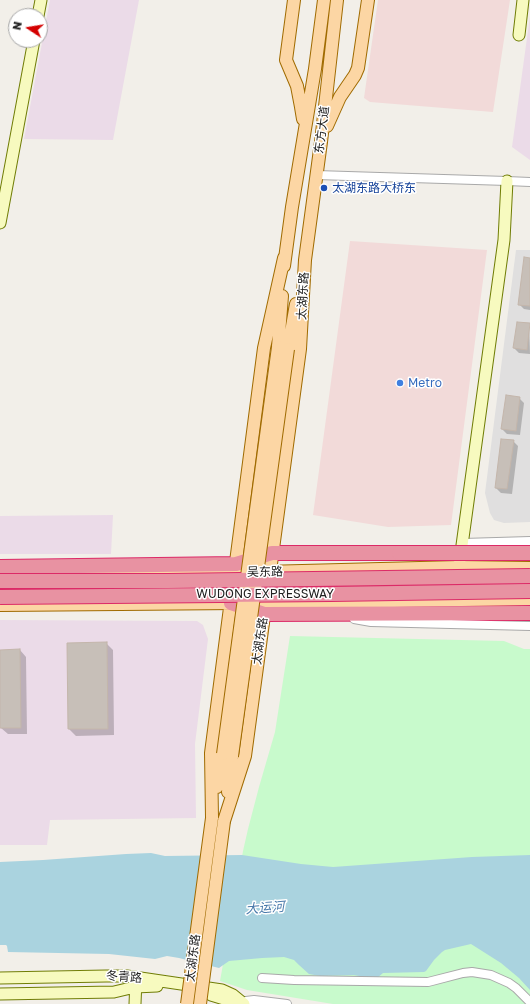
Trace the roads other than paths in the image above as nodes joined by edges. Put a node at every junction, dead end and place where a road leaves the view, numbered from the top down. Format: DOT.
graph roads {
  1 [pos="294,0"];
  2 [pos="324,0"];
  3 [pos="337,0"];
  4 [pos="368,0"];
  5 [pos="523,0"];
  6 [pos="519,34"];
  7 [pos="33,48"];
  8 [pos="290,68"];
  9 [pos="315,70"];
  10 [pos="329,72"];
  11 [pos="351,80"];
  12 [pos="303,138"];
  13 [pos="321,142"];
  14 [pos="316,175"];
  15 [pos="507,181"];
  16 [pos="530,182"];
  17 [pos="0,223"];
  18 [pos="284,258"];
  19 [pos="305,260"];
  20 [pos="283,348"];
  21 [pos="530,541"];
  22 [pos="463,543"];
  23 [pos="272,553"];
  24 [pos="530,553"];
  25 [pos="530,563"];
  26 [pos="0,567"];
  27 [pos="459,567"];
  28 [pos="235,568"];
  29 [pos="530,568"];
  30 [pos="270,571"];
  31 [pos="0,574"];
  32 [pos="530,576"];
  33 [pos="0,581"];
  34 [pos="530,591"];
  35 [pos="0,597"];
  36 [pos="530,599"];
  37 [pos="231,603"];
  38 [pos="0,604"];
  39 [pos="264,608"];
  40 [pos="322,613"];
  41 [pos="530,613"];
  42 [pos="530,626"];
  43 [pos="212,818"];
  44 [pos="224,821"];
  45 [pos="0,978"];
  46 [pos="262,978"];
  47 [pos="138,982"];
  48 [pos="0,994"];
  49 [pos="530,1002"];
  50 [pos="135,1004"];
  51 [pos="140,1004"];
  52 [pos="187,1004"];
  53 [pos="200,1004"];
  54 [pos="240,1004"];
  55 [pos="287,1004"];
  1 -- 8 [label="main road"];
  2 -- 9 [label="main road, 东方大道"];
  3 -- 10 [label="main road, 东方大道"];
  4 -- 11 [label="main road"];
  5 -- 6 [label="street"];
  7 -- 17 [label="street"];
  8 -- 9 [label="main road"];
  8 -- 12 [label="main road"];
  9 -- 12 [label="main road, 东方大道"];
  10 -- 11 [label="main road"];
  10 -- 13 [label="main road, 东方大道"];
  11 -- 13 [label="main road"];
  12 -- 18 [label="main road, 东方大道"];
  13 -- 14 [label="main road, 东方大道"];
  14 -- 15 [label="street"];
  14 -- 19 [label="main road, 东方大道"];
  15 -- 16 [label="street"];
  15 -- 22 [label="street"];
  18 -- 20 [label="main road, 太湖东路"];
  18 -- 28 [label="main road, 太湖东路"];
  19 -- 20 [label="main road, 太湖东路"];
  19 -- 23 [label="main road, 太湖东路"];
  20 -- 43 [label="main road, 太湖东路, bridge"];
  20 -- 44 [label="main road, 太湖东路, bridge"];
  21 -- 22 [label="street"];
  22 -- 27 [label="street"];
  23 -- 24 [label="highway, bridge"];
  23 -- 28 [label="highway"];
  23 -- 30 [label="main road, 太湖东路"];
  25 -- 27 [label="street"];
  26 -- 28 [label="highway"];
  27 -- 29 [label="main road, 吴东路"];
  27 -- 30 [label="main road, 吴东路"];
  28 -- 30 [label="main road, 吴东路"];
  28 -- 31 [label="main road, 吴东路"];
  28 -- 37 [label="main road, 太湖东路"];
  30 -- 39 [label="main road, 太湖东路"];
  32 -- 33 [label="highway, WUDONG EXPRESSWAY, bridge"];
  34 -- 35 [label="highway, WUDONG EXPRESSWAY, bridge"];
  36 -- 39 [label="main road"];
  37 -- 38 [label="main road"];
  37 -- 39 [label="highway"];
  37 -- 43 [label="main road, 太湖东路"];
  39 -- 40 [label="highway"];
  39 -- 44 [label="main road, 太湖东路"];
  40 -- 41 [label="highway"];
  40 -- 42 [label="street"];
  43 -- 52 [label="main road, 太湖东路, bridge"];
  44 -- 53 [label="main road, 太湖东路, bridge"];
  45 -- 47 [label="street, 冬青路"];
  46 -- 49 [label="street"];
  47 -- 48 [label="street, 冬青路"];
  47 -- 50 [label="street"];
  47 -- 51 [label="street"];
  47 -- 54 [label="street"];
  54 -- 55 [label="street"];
}
